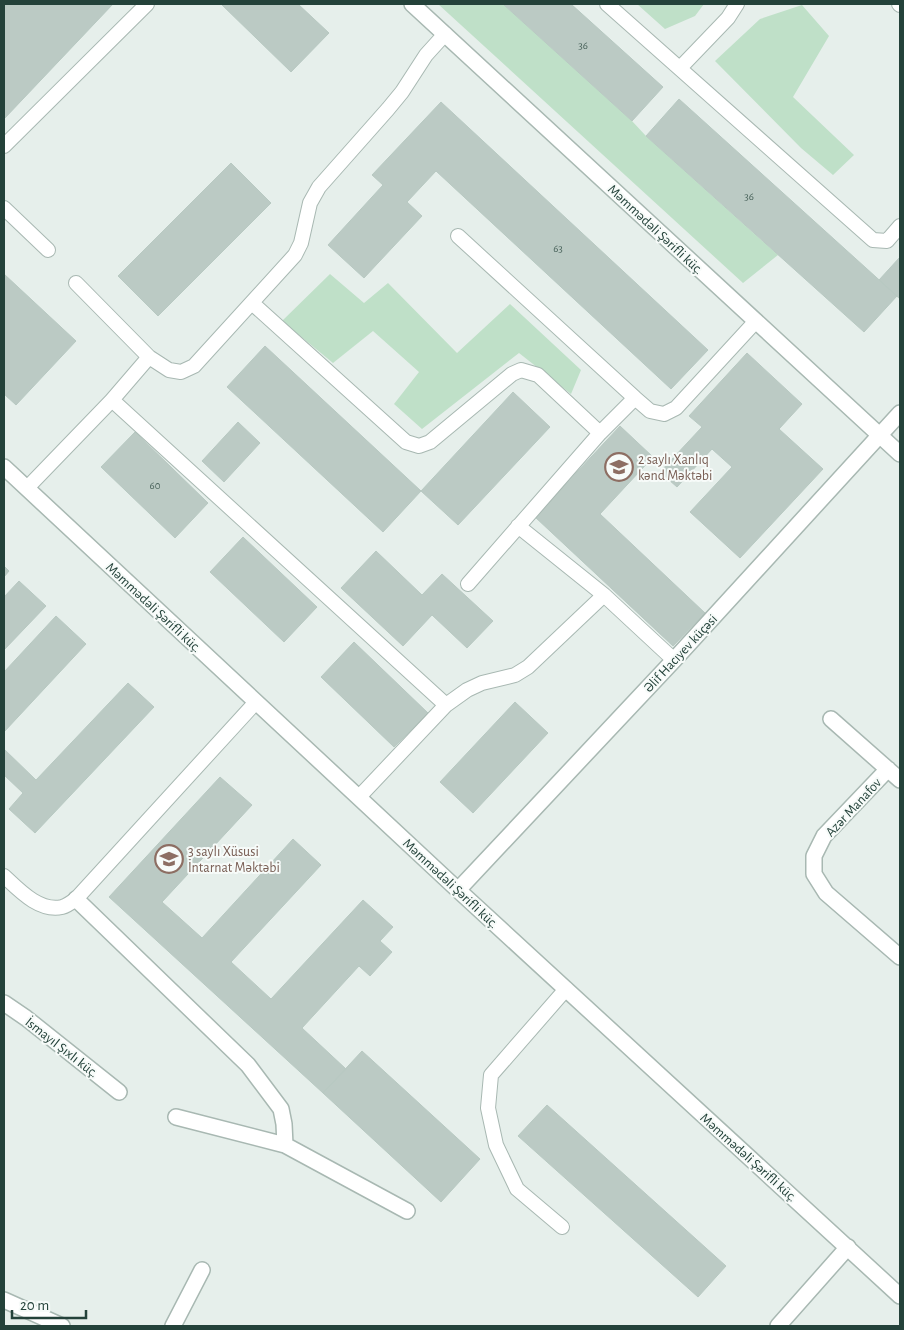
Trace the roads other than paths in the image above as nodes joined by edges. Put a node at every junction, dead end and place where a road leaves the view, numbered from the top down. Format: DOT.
graph roads {
  1 [pos="148,4"];
  2 [pos="412,4"];
  3 [pos="607,4"];
  4 [pos="737,4"];
  5 [pos="445,34"];
  6 [pos="680,68"];
  7 [pos="4,146"];
  8 [pos="4,208"];
  9 [pos="900,226"];
  10 [pos="458,236"];
  11 [pos="48,250"];
  12 [pos="76,283"];
  13 [pos="252,303"];
  14 [pos="756,321"];
  15 [pos="149,357"];
  16 [pos="635,398"];
  17 [pos="112,400"];
  18 [pos="900,413"];
  19 [pos="600,433"];
  20 [pos="880,435"];
  21 [pos="900,454"];
  22 [pos="4,467"];
  23 [pos="27,488"];
  24 [pos="518,526"];
  25 [pos="468,584"];
  26 [pos="604,595"];
  27 [pos="674,660"];
  28 [pos="256,702"];
  29 [pos="446,705"];
  30 [pos="831,719"];
  31 [pos="888,769"];
  32 [pos="900,780"];
  33 [pos="359,797"];
  34 [pos="4,876"];
  35 [pos="458,890"];
  36 [pos="76,899"];
  37 [pos="900,958"];
  38 [pos="566,990"];
  39 [pos="4,1003"];
  40 [pos="119,1092"];
  41 [pos="176,1117"];
  42 [pos="285,1145"];
  43 [pos="407,1211"];
  44 [pos="562,1227"];
  45 [pos="848,1247"];
  46 [pos="202,1270"];
  47 [pos="900,1296"];
  48 [pos="4,1300"];
  49 [pos="62,1326"];
  50 [pos="173,1326"];
  51 [pos="778,1326"];
  1 -- 7 [label="lane"];
  2 -- 5 [label="street, Məmmədəli Şərifli küç."];
  3 -- 6 [label="lane"];
  4 -- 6 [label="lane"];
  5 -- 13 [label="lane"];
  5 -- 14 [label="street, Məmmədəli Şərifli küç."];
  6 -- 9 [label="lane"];
  8 -- 11 [label="lane"];
  10 -- 16 [label="lane"];
  12 -- 15 [label="lane"];
  13 -- 15 [label="lane"];
  13 -- 19 [label="lane"];
  14 -- 16 [label="lane"];
  14 -- 20 [label="street, Məmmədəli Şərifli küç."];
  15 -- 17 [label="lane"];
  16 -- 19 [label="lane"];
  17 -- 23 [label="lane"];
  17 -- 29 [label="lane"];
  18 -- 20 [label="street, Əlif Hacıyev küçəsi"];
  19 -- 24 [label="lane"];
  20 -- 21 [label="street, Məmmədəli Şərifli küç."];
  20 -- 27 [label="street, Əlif Hacıyev küçəsi"];
  22 -- 23 [label="street, Məmmədəli Şərifli küç."];
  23 -- 28 [label="street, Məmmədəli Şərifli küç."];
  24 -- 25 [label="lane"];
  24 -- 26 [label="lane"];
  26 -- 27 [label="lane"];
  26 -- 29 [label="lane"];
  27 -- 35 [label="street, Əlif Hacıyev küçəsi"];
  28 -- 33 [label="street, Məmmədəli Şərifli küç."];
  28 -- 36 [label="lane"];
  29 -- 33 [label="lane"];
  30 -- 31 [label="street, Azər Manafov"];
  31 -- 32 [label="street, Azər Manafov"];
  31 -- 37 [label="street, Azər Manafov"];
  33 -- 35 [label="street, Məmmədəli Şərifli küç."];
  34 -- 36 [label="lane"];
  35 -- 38 [label="street, Məmmədəli Şərifli küç."];
  36 -- 42 [label="street"];
  38 -- 44 [label="lane"];
  38 -- 45 [label="street, Məmmədəli Şərifli küç."];
  39 -- 40 [label="street, İsmayıl Şıxlı küç."];
  41 -- 42 [label="street"];
  42 -- 43 [label="street"];
  45 -- 47 [label="street, Məmmədəli Şərifli küç."];
  45 -- 51 [label="street"];
  46 -- 50 [label="street"];
  48 -- 49 [label="street"];
}
